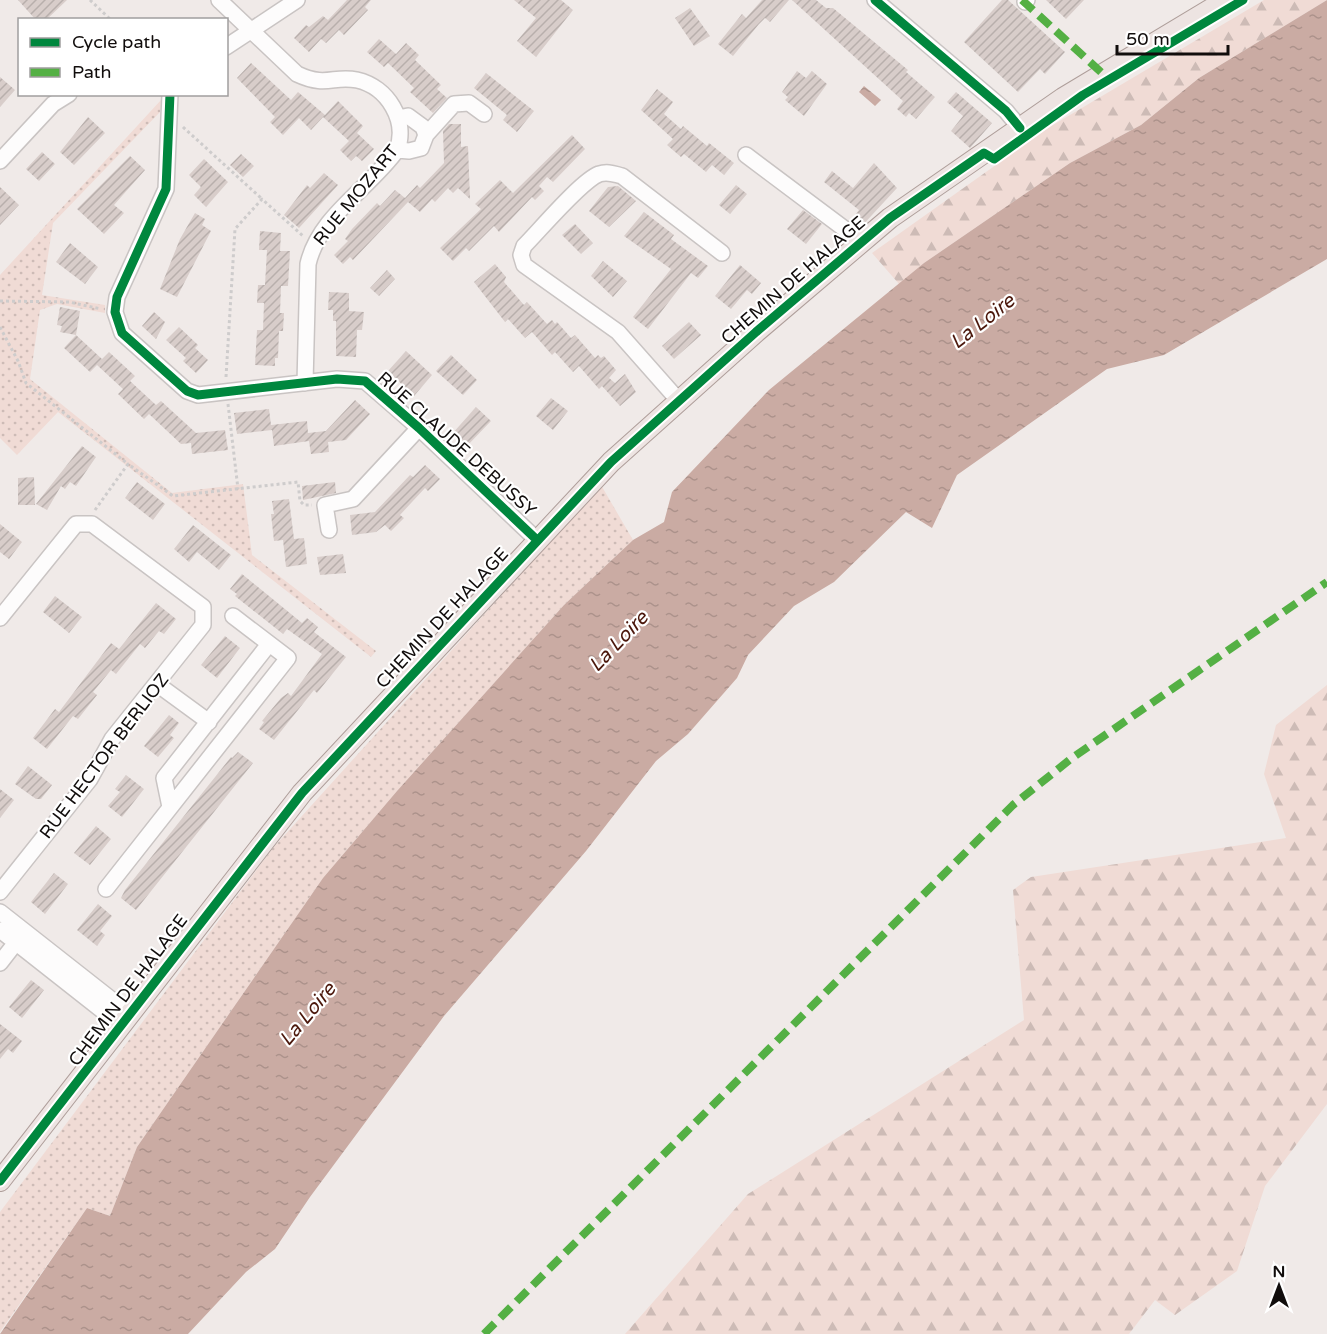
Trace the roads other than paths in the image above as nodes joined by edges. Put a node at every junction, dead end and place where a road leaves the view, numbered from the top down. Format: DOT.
graph roads {
  1 [pos="219,0"];
  2 [pos="297,0"];
  3 [pos="875,0"];
  4 [pos="1226,0"];
  5 [pos="252,30"];
  6 [pos="228,46"];
  7 [pos="66,96"];
  8 [pos="170,96"];
  9 [pos="484,114"];
  10 [pos="399,118"];
  11 [pos="1020,128"];
  12 [pos="426,135"];
  13 [pos="397,150"];
  14 [pos="746,155"];
  15 [pos="0,161"];
  16 [pos="862,242"];
  17 [pos="722,253"];
  18 [pos="305,383"];
  19 [pos="679,401"];
  20 [pos="419,428"];
  21 [pos="329,530"];
  22 [pos="537,540"];
  23 [pos="233,616"];
  24 [pos="0,618"];
  25 [pos="269,644"];
  26 [pos="157,684"];
  27 [pos="209,722"];
  28 [pos="170,807"];
  29 [pos="106,889"];
  30 [pos="0,892"];
  31 [pos="0,912"];
  32 [pos="0,930"];
  33 [pos="20,937"];
  34 [pos="0,963"];
  35 [pos="126,1021"];
  36 [pos="0,1181"];
  1 -- 5 [label="street, RUE MOZART"];
  2 -- 5 [label="street"];
  3 -- 11 [label="street"];
  4 -- 11 [label="main road, CHEMIN DE HALAGE"];
  5 -- 6 [label="street"];
  5 -- 10 [label="street, RUE MOZART"];
  7 -- 15 [label="street"];
  8 -- 18 [label="street, RUE CLAUDE DEBUSSY"];
  9 -- 12 [label="street"];
  10 -- 12 [label="street"];
  10 -- 13 [label="street, RUE MOZART"];
  11 -- 16 [label="main road, CHEMIN DE HALAGE"];
  12 -- 13 [label="street"];
  13 -- 18 [label="street, RUE MOZART"];
  14 -- 16 [label="street"];
  16 -- 19 [label="main road, CHEMIN DE HALAGE"];
  17 -- 19 [label="street"];
  18 -- 20 [label="street, RUE CLAUDE DEBUSSY"];
  19 -- 22 [label="main road, CHEMIN DE HALAGE"];
  20 -- 21 [label="street"];
  20 -- 22 [label="street, RUE CLAUDE DEBUSSY"];
  22 -- 35 [label="main road, CHEMIN DE HALAGE"];
  23 -- 25 [label="street"];
  24 -- 26 [label="street, RUE HECTOR BERLIOZ"];
  25 -- 27 [label="street"];
  25 -- 28 [label="street"];
  26 -- 27 [label="street"];
  26 -- 30 [label="street, RUE HECTOR BERLIOZ"];
  27 -- 28 [label="street"];
  28 -- 29 [label="street"];
  31 -- 33 [label="street"];
  32 -- 33 [label="street"];
  33 -- 34 [label="street"];
  33 -- 35 [label="street"];
  35 -- 36 [label="main road, CHEMIN DE HALAGE"];
}
